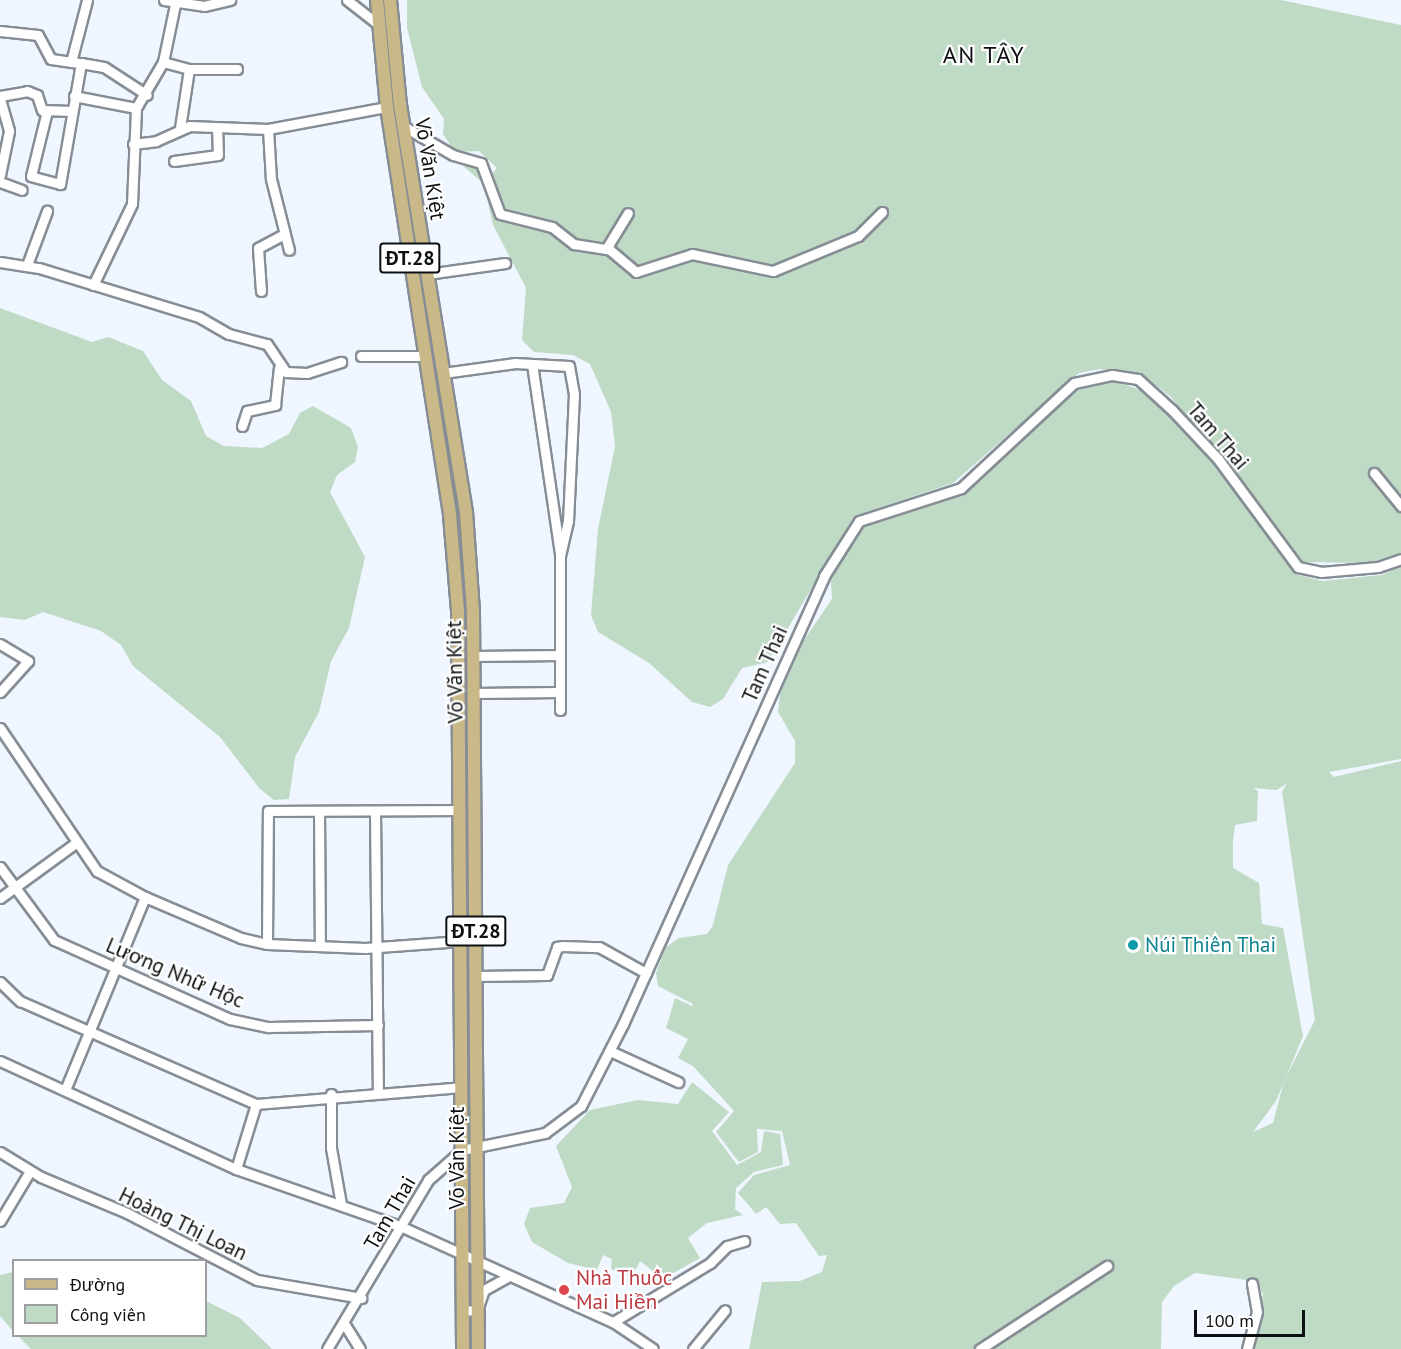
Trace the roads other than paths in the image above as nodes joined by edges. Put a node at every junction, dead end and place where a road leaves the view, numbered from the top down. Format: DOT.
graph roads {
  1 [pos="87,0"];
  2 [pos="164,0"];
  3 [pos="230,0"];
  4 [pos="347,0"];
  5 [pos="377,0"];
  6 [pos="390,0"];
  7 [pos="176,1"];
  8 [pos="392,23"];
  9 [pos="378,24"];
  10 [pos="0,31"];
  11 [pos="70,62"];
  12 [pos="163,62"];
  13 [pos="81,63"];
  14 [pos="189,69"];
  15 [pos="237,69"];
  16 [pos="147,95"];
  17 [pos="74,96"];
  18 [pos="0,98"];
  19 [pos="387,107"];
  20 [pos="136,108"];
  21 [pos="47,111"];
  22 [pos="72,111"];
  23 [pos="404,126"];
  24 [pos="180,128"];
  25 [pos="217,128"];
  26 [pos="268,129"];
  27 [pos="133,144"];
  28 [pos="174,161"];
  29 [pos="0,176"];
  30 [pos="0,182"];
  31 [pos="22,190"];
  32 [pos="47,211"];
  33 [pos="882,212"];
  34 [pos="628,213"];
  35 [pos="282,235"];
  36 [pos="606,249"];
  37 [pos="289,250"];
  38 [pos="0,262"];
  39 [pos="505,263"];
  40 [pos="27,265"];
  41 [pos="427,274"];
  42 [pos="93,285"];
  43 [pos="261,291"];
  44 [pos="434,316"];
  45 [pos="420,319"];
  46 [pos="425,356"];
  47 [pos="361,357"];
  48 [pos="341,362"];
  49 [pos="532,364"];
  50 [pos="279,368"];
  51 [pos="443,373"];
  52 [pos="242,426"];
  53 [pos="1374,472"];
  54 [pos="1401,506"];
  55 [pos="466,512"];
  56 [pos="450,515"];
  57 [pos="560,556"];
  58 [pos="1401,559"];
  59 [pos="0,644"];
  60 [pos="560,655"];
  61 [pos="475,656"];
  62 [pos="0,692"];
  63 [pos="560,692"];
  64 [pos="475,693"];
  65 [pos="560,710"];
  66 [pos="0,728"];
  67 [pos="460,810"];
  68 [pos="319,812"];
  69 [pos="375,812"];
  70 [pos="77,843"];
  71 [pos="0,867"];
  72 [pos="14,887"];
  73 [pos="0,897"];
  74 [pos="145,897"];
  75 [pos="460,941"];
  76 [pos="267,944"];
  77 [pos="320,946"];
  78 [pos="377,947"];
  79 [pos="116,968"];
  80 [pos="646,973"];
  81 [pos="476,976"];
  82 [pos="0,982"];
  83 [pos="378,1025"];
  84 [pos="89,1032"];
  85 [pos="610,1051"];
  86 [pos="0,1061"];
  87 [pos="678,1082"];
  88 [pos="461,1087"];
  89 [pos="65,1090"];
  90 [pos="378,1090"];
  91 [pos="331,1094"];
  92 [pos="256,1104"];
  93 [pos="477,1145"];
  94 [pos="462,1150"];
  95 [pos="0,1152"];
  96 [pos="236,1169"];
  97 [pos="30,1171"];
  98 [pos="341,1204"];
  99 [pos="0,1221"];
  100 [pos="400,1226"];
  101 [pos="744,1241"];
  102 [pos="462,1255"];
  103 [pos="477,1260"];
  104 [pos="1107,1266"];
  105 [pos="507,1277"];
  106 [pos="1252,1283"];
  107 [pos="361,1298"];
  108 [pos="477,1310"];
  109 [pos="725,1310"];
  110 [pos="462,1311"];
  111 [pos="613,1322"];
  112 [pos="345,1325"];
  113 [pos="327,1349"];
  114 [pos="360,1349"];
  115 [pos="463,1349"];
  116 [pos="478,1349"];
  117 [pos="653,1349"];
  118 [pos="693,1349"];
  119 [pos="980,1349"];
  120 [pos="1247,1349"];
  1 -- 11 [label="street"];
  2 -- 7 [label="street"];
  3 -- 7 [label="street"];
  4 -- 9 [label="street"];
  5 -- 9 [label="main road, Võ Văn Kiệt / ĐT.28"];
  6 -- 8 [label="main road, Võ Văn Kiệt / ĐT.28"];
  7 -- 12 [label="street"];
  8 -- 9 [label="main road"];
  8 -- 23 [label="main road, Võ Văn Kiệt / ĐT.28"];
  9 -- 19 [label="main road, Võ Văn Kiệt / ĐT.28"];
  10 -- 11 [label="street"];
  11 -- 13 [label="street"];
  12 -- 14 [label="street"];
  12 -- 16 [label="street"];
  13 -- 16 [label="street"];
  13 -- 17 [label="street"];
  14 -- 15 [label="street"];
  14 -- 24 [label="street"];
  16 -- 20 [label="street"];
  17 -- 20 [label="street"];
  17 -- 22 [label="street"];
  18 -- 21 [label="street"];
  18 -- 29 [label="street"];
  19 -- 26 [label="street"];
  19 -- 45 [label="main road, Võ Văn Kiệt / ĐT.28"];
  20 -- 27 [label="street"];
  21 -- 22 [label="street"];
  21 -- 22 [label="street"];
  23 -- 36 [label="street"];
  23 -- 41 [label="main road, Võ Văn Kiệt / ĐT.28"];
  24 -- 25 [label="street"];
  24 -- 27 [label="street"];
  25 -- 26 [label="street"];
  25 -- 28 [label="street"];
  26 -- 35 [label="street"];
  27 -- 42 [label="street"];
  30 -- 31 [label="street"];
  32 -- 40 [label="street"];
  33 -- 36 [label="street"];
  34 -- 36 [label="street"];
  35 -- 37 [label="street"];
  35 -- 43 [label="street"];
  38 -- 40 [label="street"];
  39 -- 41 [label="street"];
  40 -- 42 [label="street"];
  41 -- 44 [label="main road, Võ Văn Kiệt / ĐT.28"];
  42 -- 50 [label="street"];
  44 -- 45 [label="main road"];
  44 -- 51 [label="main road, Võ Văn Kiệt / ĐT.28"];
  45 -- 46 [label="main road, Võ Văn Kiệt / ĐT.28"];
  46 -- 47 [label="street"];
  46 -- 56 [label="main road, Võ Văn Kiệt / ĐT.28"];
  48 -- 50 [label="street"];
  49 -- 51 [label="street"];
  49 -- 57 [label="street"];
  49 -- 57 [label="street"];
  50 -- 52 [label="street"];
  51 -- 55 [label="main road, Võ Văn Kiệt / ĐT.28"];
  53 -- 54 [label="street"];
  55 -- 56 [label="main road"];
  55 -- 61 [label="main road, Võ Văn Kiệt / ĐT.28"];
  56 -- 67 [label="main road, Võ Văn Kiệt / ĐT.28"];
  57 -- 60 [label="street"];
  58 -- 80 [label="street, Tam Thai"];
  59 -- 62 [label="street"];
  60 -- 61 [label="street"];
  60 -- 63 [label="street"];
  61 -- 64 [label="main road, Võ Văn Kiệt / ĐT.28"];
  63 -- 64 [label="street"];
  63 -- 65 [label="street"];
  64 -- 81 [label="main road, Võ Văn Kiệt / ĐT.28"];
  66 -- 70 [label="street"];
  67 -- 69 [label="street"];
  67 -- 75 [label="main road, Võ Văn Kiệt / ĐT.28"];
  68 -- 69 [label="street"];
  68 -- 76 [label="street"];
  68 -- 77 [label="street"];
  69 -- 78 [label="street"];
  70 -- 72 [label="street"];
  70 -- 74 [label="street"];
  71 -- 72 [label="street, Lương Nhữ Hộc"];
  72 -- 73 [label="street"];
  72 -- 79 [label="street, Lương Nhữ Hộc"];
  74 -- 76 [label="street"];
  74 -- 79 [label="street"];
  75 -- 78 [label="street"];
  75 -- 88 [label="main road, Võ Văn Kiệt / ĐT.28"];
  76 -- 77 [label="street"];
  77 -- 78 [label="street"];
  78 -- 83 [label="street"];
  79 -- 83 [label="street, Lương Nhữ Hộc"];
  79 -- 84 [label="street"];
  80 -- 81 [label="street"];
  80 -- 85 [label="street, Tam Thai"];
  81 -- 93 [label="main road, Võ Văn Kiệt / ĐT.28"];
  82 -- 84 [label="street"];
  83 -- 90 [label="street"];
  84 -- 89 [label="street"];
  84 -- 92 [label="street"];
  85 -- 87 [label="street"];
  85 -- 93 [label="street, Tam Thai"];
  86 -- 89 [label="street"];
  88 -- 90 [label="street"];
  88 -- 94 [label="main road, Võ Văn Kiệt / ĐT.28"];
  89 -- 96 [label="street"];
  90 -- 91 [label="street"];
  91 -- 92 [label="street"];
  91 -- 98 [label="street"];
  92 -- 96 [label="street"];
  93 -- 94 [label="street, Tam Thai"];
  93 -- 103 [label="main road, Võ Văn Kiệt / ĐT.28"];
  94 -- 100 [label="street, Tam Thai"];
  94 -- 102 [label="main road, Võ Văn Kiệt / ĐT.28"];
  95 -- 97 [label="street, Hoàng Thị Loan"];
  96 -- 98 [label="street"];
  97 -- 99 [label="street"];
  97 -- 107 [label="street, Hoàng Thị Loan"];
  98 -- 100 [label="street"];
  100 -- 102 [label="street"];
  100 -- 107 [label="street, Tam Thai"];
  101 -- 111 [label="street"];
  102 -- 103 [label="street"];
  102 -- 110 [label="main road, Võ Văn Kiệt / ĐT.28"];
  103 -- 105 [label="street"];
  103 -- 108 [label="main road, Võ Văn Kiệt / ĐT.28"];
  104 -- 119 [label="street"];
  105 -- 108 [label="street"];
  105 -- 111 [label="street"];
  106 -- 120 [label="street"];
  107 -- 112 [label="street, Tam Thai"];
  108 -- 110 [label="street"];
  108 -- 116 [label="main road, Võ Văn Kiệt / ĐT.28"];
  109 -- 118 [label="street"];
  110 -- 115 [label="main road, Võ Văn Kiệt / ĐT.28"];
  111 -- 117 [label="street"];
  112 -- 113 [label="street, Tam Thai"];
  112 -- 114 [label="street"];
}
